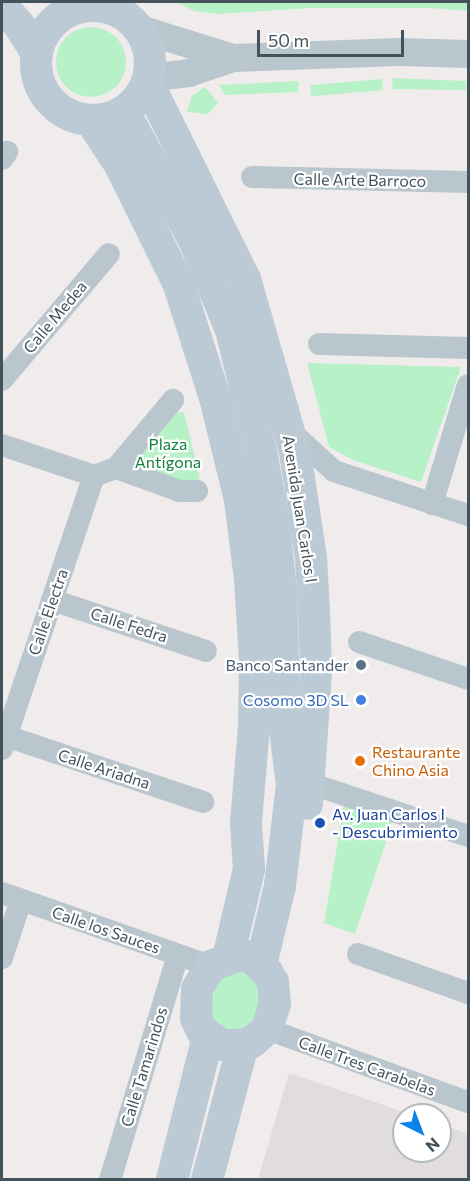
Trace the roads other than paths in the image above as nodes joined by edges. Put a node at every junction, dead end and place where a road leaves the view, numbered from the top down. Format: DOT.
graph roads {
  1 [pos="99,4"];
  2 [pos="2,6"];
  3 [pos="49,10"];
  4 [pos="140,29"];
  5 [pos="37,54"];
  6 [pos="468,54"];
  7 [pos="232,58"];
  8 [pos="189,73"];
  9 [pos="148,81"];
  10 [pos="124,112"];
  11 [pos="163,112"];
  12 [pos="91,121"];
  13 [pos="252,177"];
  14 [pos="468,182"];
  15 [pos="109,254"];
  16 [pos="318,344"];
  17 [pos="468,348"];
  18 [pos="2,380"];
  19 [pos="468,385"];
  20 [pos="173,400"];
  21 [pos="288,428"];
  22 [pos="2,445"];
  23 [pos="116,468"];
  24 [pos="334,471"];
  25 [pos="94,476"];
  26 [pos="197,491"];
  27 [pos="302,499"];
  28 [pos="432,504"];
  29 [pos="468,515"];
  30 [pos="52,600"];
  31 [pos="359,642"];
  32 [pos="206,651"];
  33 [pos="468,679"];
  34 [pos="285,729"];
  35 [pos="4,742"];
  36 [pos="309,783"];
  37 [pos="203,802"];
  38 [pos="468,836"];
  39 [pos="249,869"];
  40 [pos="280,886"];
  41 [pos="11,897"];
  42 [pos="358,954"];
  43 [pos="178,955"];
  44 [pos="2,958"];
  45 [pos="219,962"];
  46 [pos="261,964"];
  47 [pos="468,993"];
  48 [pos="208,1037"];
  49 [pos="255,1037"];
  50 [pos="468,1102"];
  51 [pos="171,1176"];
  52 [pos="110,1179"];
  53 [pos="207,1179"];
  1 -- 3 [label="main road"];
  1 -- 4 [label="main road"];
  2 -- 5 [label="main road"];
  3 -- 5 [label="main road"];
  4 -- 7 [label="street"];
  4 -- 9 [label="main road"];
  5 -- 12 [label="main road"];
  6 -- 7 [label="street"];
  7 -- 8 [label="street"];
  8 -- 9 [label="street"];
  8 -- 11 [label="street"];
  9 -- 10 [label="main road"];
  9 -- 11 [label="main road, Avenida Juan Carlos I"];
  10 -- 12 [label="main road"];
  10 -- 34 [label="main road, Avenida Juan Carlos I"];
  11 -- 21 [label="main road, Avenida Juan Carlos I"];
  12 -- 39 [label="main road, Avenida Juan Carlos I"];
  13 -- 14 [label="street, Calle Arte Barroco"];
  15 -- 18 [label="street, Calle Medea"];
  16 -- 17 [label="street"];
  19 -- 28 [label="street"];
  20 -- 23 [label="street"];
  21 -- 24 [label="street"];
  21 -- 27 [label="main road, Avenida Juan Carlos I"];
  22 -- 25 [label="street"];
  23 -- 25 [label="street"];
  23 -- 26 [label="street"];
  24 -- 27 [label="street"];
  24 -- 28 [label="street"];
  25 -- 30 [label="street, Calle Electra"];
  27 -- 36 [label="main road, Avenida Juan Carlos I"];
  28 -- 29 [label="street"];
  30 -- 32 [label="street, Calle Fedra"];
  30 -- 35 [label="street, Calle Electra"];
  31 -- 33 [label="street"];
  34 -- 39 [label="main road, Avenida Juan Carlos I"];
  34 -- 40 [label="main road, Avenida Juan Carlos I"];
  35 -- 37 [label="street, Calle Ariadna"];
  36 -- 38 [label="street"];
  36 -- 40 [label="main road, Avenida Juan Carlos I"];
  39 -- 45 [label="main road, Avenida Juan Carlos I"];
  40 -- 46 [label="main road, Avenida Juan Carlos I"];
  41 -- 43 [label="street, Calle los Sauces"];
  41 -- 44 [label="street"];
  42 -- 47 [label="street"];
  43 -- 45 [label="street, Calle los Sauces"];
  43 -- 52 [label="street, Calle Tamarindos"];
  45 -- 46 [label="main road"];
  45 -- 48 [label="main road"];
  46 -- 49 [label="main road"];
  48 -- 49 [label="main road"];
  48 -- 51 [label="main road"];
  49 -- 50 [label="street, Calle Tres Carabelas"];
  49 -- 53 [label="main road"];
}
